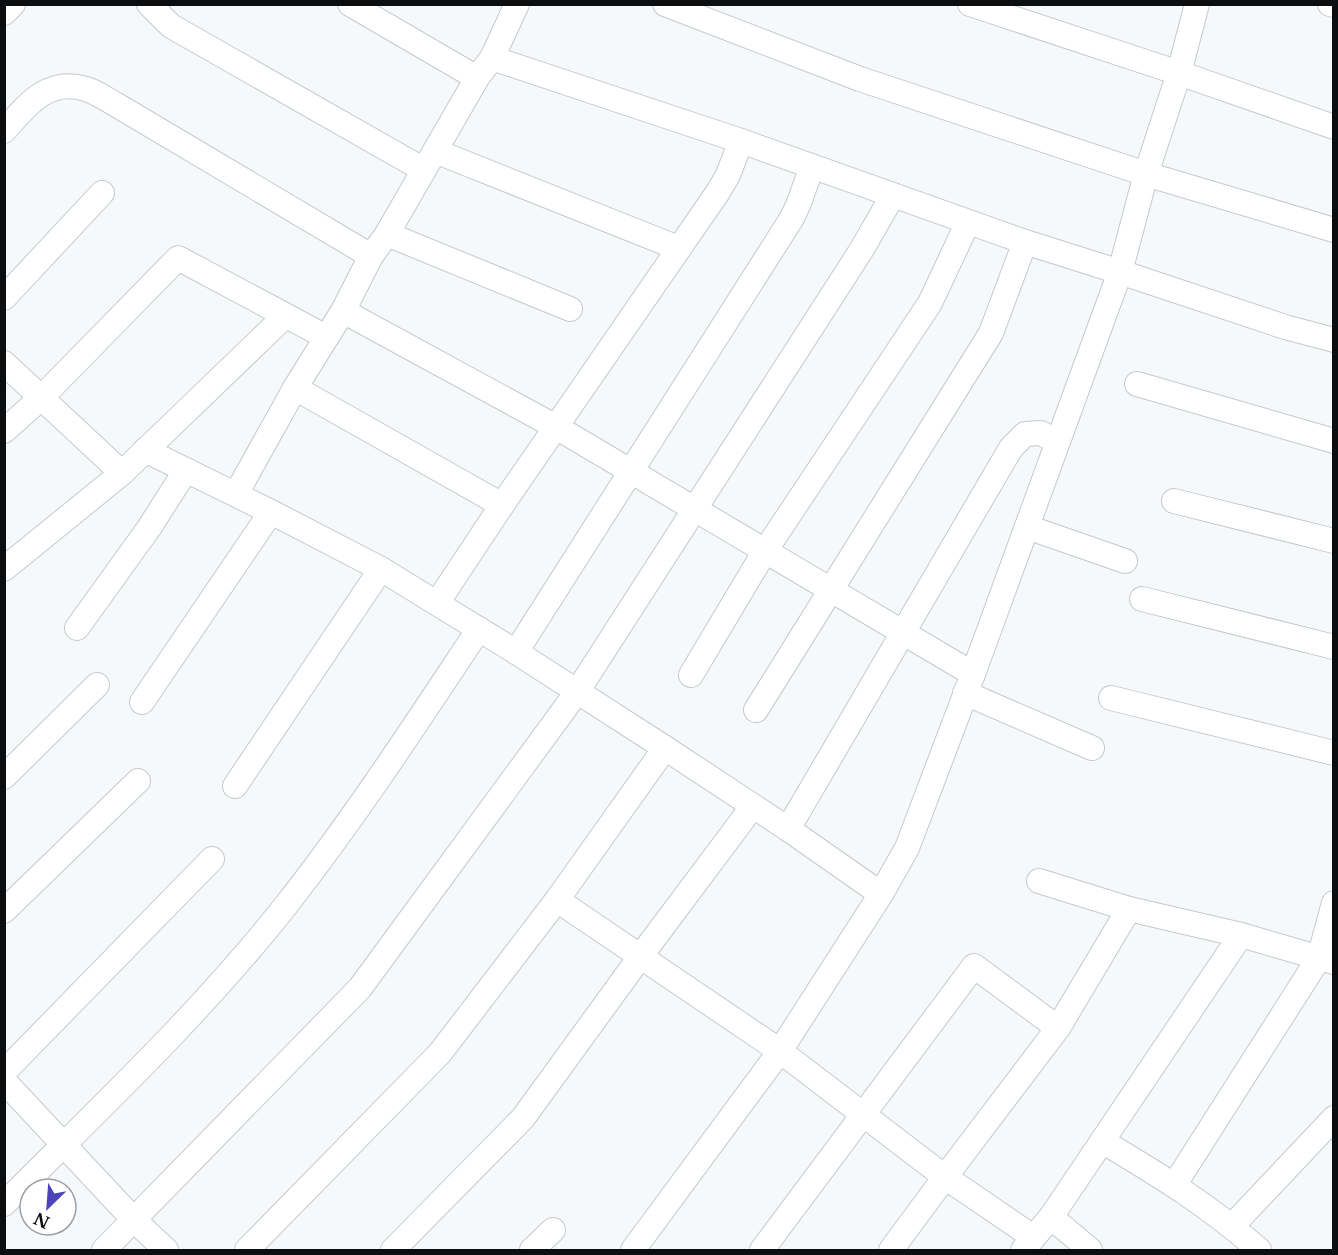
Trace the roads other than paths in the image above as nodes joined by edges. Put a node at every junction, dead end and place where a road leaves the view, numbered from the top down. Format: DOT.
graph roads {
  1 [pos="13,4"];
  2 [pos="149,4"];
  3 [pos="350,4"];
  4 [pos="517,4"];
  5 [pos="665,4"];
  6 [pos="970,4"];
  7 [pos="1197,4"];
  8 [pos="4,12"];
  9 [pos="492,58"];
  10 [pos="1179,73"];
  11 [pos="477,78"];
  12 [pos="1334,127"];
  13 [pos="4,131"];
  14 [pos="741,141"];
  15 [pos="429,160"];
  16 [pos="812,166"];
  17 [pos="1146,174"];
  18 [pos="102,193"];
  19 [pos="893,195"];
  20 [pos="968,222"];
  21 [pos="1334,230"];
  22 [pos="387,234"];
  23 [pos="1025,242"];
  24 [pos="678,248"];
  25 [pos="371,256"];
  26 [pos="1120,272"];
  27 [pos="4,298"];
  28 [pos="570,309"];
  29 [pos="343,311"];
  30 [pos="285,316"];
  31 [pos="326,337"];
  32 [pos="1334,340"];
  33 [pos="4,363"];
  34 [pos="1137,384"];
  35 [pos="295,388"];
  36 [pos="42,397"];
  37 [pos="556,428"];
  38 [pos="4,431"];
  39 [pos="1334,441"];
  40 [pos="1057,442"];
  41 [pos="145,450"];
  42 [pos="186,470"];
  43 [pos="631,472"];
  44 [pos="122,473"];
  45 [pos="236,494"];
  46 [pos="1174,501"];
  47 [pos="502,505"];
  48 [pos="695,509"];
  49 [pos="271,512"];
  50 [pos="1026,527"];
  51 [pos="1334,541"];
  52 [pos="765,551"];
  53 [pos="1125,561"];
  54 [pos="4,569"];
  55 [pos="381,569"];
  56 [pos="830,590"];
  57 [pos="1142,599"];
  58 [pos="437,603"];
  59 [pos="77,628"];
  60 [pos="479,629"];
  61 [pos="903,632"];
  62 [pos="1334,647"];
  63 [pos="516,652"];
  64 [pos="691,675"];
  65 [pos="969,683"];
  66 [pos="97,685"];
  67 [pos="577,692"];
  68 [pos="1110,698"];
  69 [pos="142,702"];
  70 [pos="756,710"];
  71 [pos="666,748"];
  72 [pos="1092,748"];
  73 [pos="1334,753"];
  74 [pos="4,777"];
  75 [pos="138,781"];
  76 [pos="236,786"];
  77 [pos="753,806"];
  78 [pos="788,829"];
  79 [pos="212,859"];
  80 [pos="1039,881"];
  81 [pos="881,894"];
  82 [pos="557,900"];
  83 [pos="1334,903"];
  84 [pos="1129,909"];
  85 [pos="4,911"];
  86 [pos="1241,935"];
  87 [pos="640,957"];
  88 [pos="1326,960"];
  89 [pos="1058,1028"];
  90 [pos="780,1051"];
  91 [pos="4,1072"];
  92 [pos="4,1081"];
  93 [pos="863,1113"];
  94 [pos="1334,1118"];
  95 [pos="1102,1141"];
  96 [pos="63,1145"];
  97 [pos="945,1177"];
  98 [pos="1176,1184"];
  99 [pos="4,1204"];
  100 [pos="1051,1216"];
  101 [pos="134,1220"];
  102 [pos="1232,1226"];
  103 [pos="553,1230"];
  104 [pos="1028,1244"];
  105 [pos="105,1251"];
  106 [pos="166,1251"];
  107 [pos="247,1251"];
  108 [pos="393,1251"];
  109 [pos="532,1251"];
  110 [pos="633,1251"];
  111 [pos="762,1251"];
  112 [pos="891,1251"];
  113 [pos="1090,1251"];
  114 [pos="1259,1251"];
  1 -- 8 [label="street"];
  2 -- 15 [label="street"];
  3 -- 11 [label="street"];
  4 -- 9 [label="street"];
  5 -- 17 [label="street"];
  6 -- 10 [label="street"];
  7 -- 10 [label="street"];
  9 -- 11 [label="street"];
  9 -- 14 [label="street"];
  10 -- 12 [label="street"];
  10 -- 17 [label="street"];
  11 -- 15 [label="street"];
  13 -- 25 [label="street"];
  14 -- 16 [label="street"];
  14 -- 24 [label="street"];
  15 -- 22 [label="street"];
  15 -- 24 [label="street"];
  16 -- 19 [label="street"];
  16 -- 43 [label="street"];
  17 -- 21 [label="street"];
  17 -- 26 [label="street"];
  18 -- 27 [label="street"];
  19 -- 20 [label="street"];
  19 -- 48 [label="street"];
  20 -- 23 [label="street"];
  20 -- 52 [label="street"];
  22 -- 25 [label="street"];
  22 -- 28 [label="street"];
  23 -- 26 [label="street"];
  23 -- 56 [label="street"];
  24 -- 37 [label="street"];
  25 -- 29 [label="street"];
  26 -- 32 [label="street"];
  26 -- 40 [label="street"];
  29 -- 31 [label="street"];
  29 -- 37 [label="street"];
  30 -- 31 [label="street"];
  30 -- 36 [label="street"];
  30 -- 41 [label="street"];
  31 -- 35 [label="street"];
  33 -- 36 [label="street"];
  34 -- 39 [label="street"];
  35 -- 45 [label="street"];
  35 -- 47 [label="street"];
  36 -- 38 [label="street"];
  36 -- 44 [label="street"];
  37 -- 43 [label="street"];
  37 -- 47 [label="street"];
  40 -- 50 [label="street"];
  40 -- 61 [label="street"];
  41 -- 42 [label="street"];
  41 -- 44 [label="street"];
  42 -- 45 [label="street"];
  42 -- 59 [label="street"];
  43 -- 48 [label="street"];
  43 -- 63 [label="street"];
  44 -- 54 [label="street"];
  45 -- 49 [label="street"];
  46 -- 51 [label="street"];
  47 -- 58 [label="street"];
  48 -- 52 [label="street"];
  48 -- 67 [label="street"];
  49 -- 55 [label="street"];
  49 -- 69 [label="street"];
  50 -- 53 [label="street"];
  50 -- 65 [label="street"];
  52 -- 56 [label="street"];
  52 -- 64 [label="street"];
  55 -- 58 [label="street"];
  55 -- 76 [label="street"];
  56 -- 61 [label="street"];
  56 -- 70 [label="street"];
  57 -- 62 [label="street"];
  58 -- 60 [label="street"];
  60 -- 63 [label="street"];
  60 -- 96 [label="street"];
  61 -- 65 [label="street"];
  61 -- 78 [label="street"];
  63 -- 67 [label="street"];
  65 -- 72 [label="street"];
  65 -- 81 [label="street"];
  66 -- 74 [label="street"];
  67 -- 71 [label="street"];
  67 -- 101 [label="street"];
  68 -- 73 [label="street"];
  71 -- 77 [label="street"];
  71 -- 82 [label="street"];
  75 -- 85 [label="street"];
  77 -- 78 [label="street"];
  77 -- 87 [label="street"];
  78 -- 81 [label="street"];
  79 -- 91 [label="street"];
  80 -- 84 [label="street"];
  81 -- 90 [label="street"];
  82 -- 87 [label="street"];
  82 -- 107 [label="street"];
  83 -- 88 [label="street"];
  84 -- 86 [label="street"];
  84 -- 89 [label="street"];
  86 -- 88 [label="street"];
  86 -- 95 [label="street"];
  87 -- 90 [label="street"];
  87 -- 108 [label="street"];
  88 -- 98 [label="street"];
  89 -- 93 [label="street"];
  89 -- 97 [label="street"];
  90 -- 93 [label="street"];
  90 -- 110 [label="street"];
  92 -- 96 [label="street"];
  93 -- 97 [label="street"];
  93 -- 111 [label="street"];
  94 -- 102 [label="street"];
  95 -- 98 [label="street"];
  95 -- 100 [label="street"];
  96 -- 99 [label="street"];
  96 -- 101 [label="street"];
  97 -- 104 [label="street"];
  97 -- 112 [label="street"];
  98 -- 102 [label="street"];
  100 -- 104 [label="street"];
  100 -- 113 [label="street"];
  101 -- 105 [label="street"];
  101 -- 106 [label="street"];
  102 -- 114 [label="street"];
  103 -- 109 [label="street"];
}
